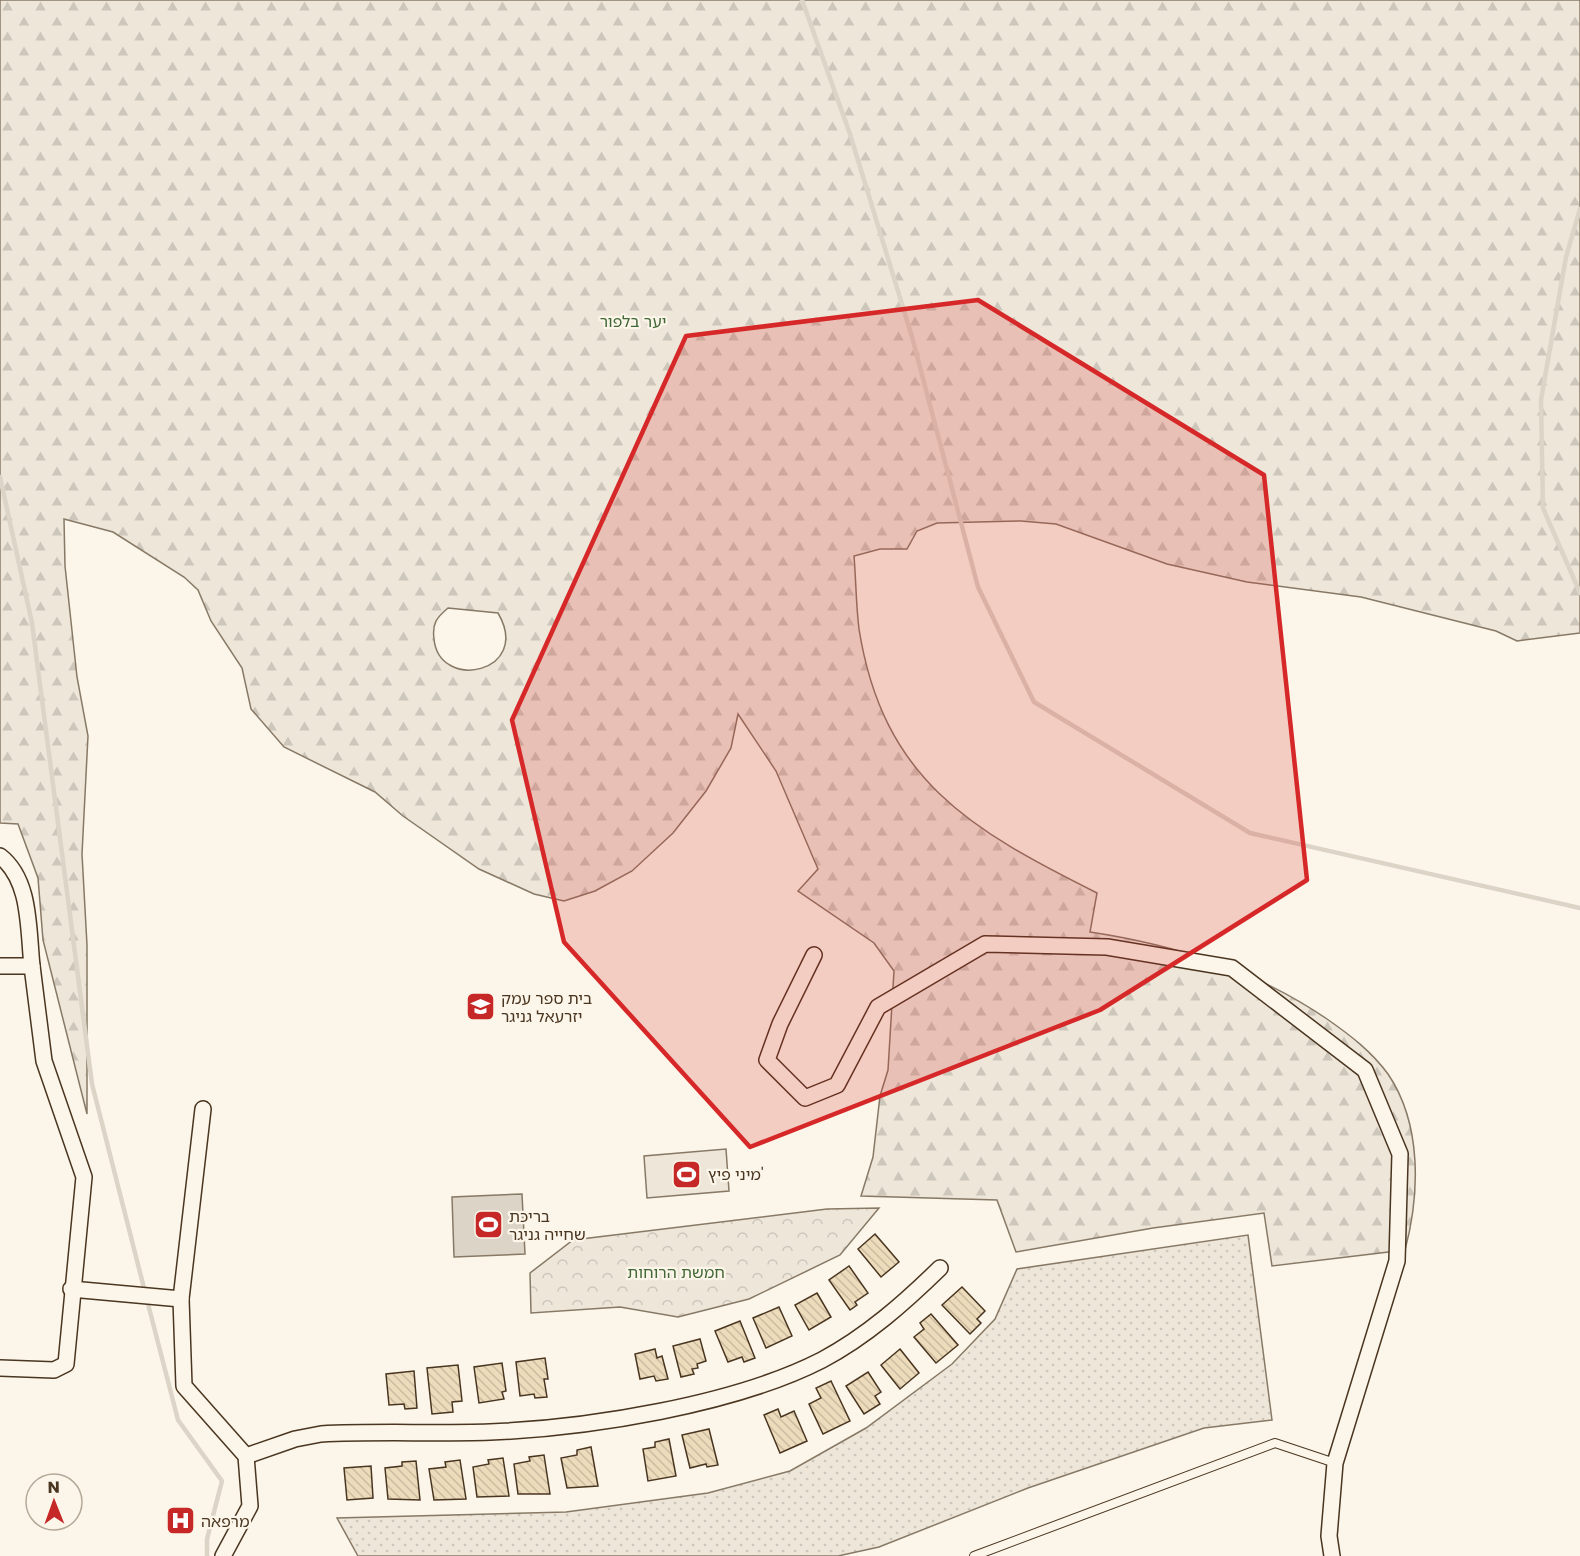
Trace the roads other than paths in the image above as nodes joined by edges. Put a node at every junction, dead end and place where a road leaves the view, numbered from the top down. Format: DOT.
graph roads {
  1 [pos="0,856"];
  2 [pos="814,955"];
  3 [pos="0,966"];
  4 [pos="32,966"];
  5 [pos="203,1108"];
  6 [pos="940,1268"];
  7 [pos="71,1289"];
  8 [pos="181,1299"];
  9 [pos="0,1368"];
  10 [pos="246,1456"];
  11 [pos="1335,1463"];
  12 [pos="223,1556"];
  13 [pos="974,1556"];
  14 [pos="1332,1556"];
  1 -- 4 [label="street"];
  2 -- 11 [label="street"];
  3 -- 4 [label="street"];
  4 -- 7 [label="street"];
  5 -- 8 [label="street"];
  6 -- 10 [label="street"];
  7 -- 8 [label="street"];
  7 -- 9 [label="street"];
  8 -- 10 [label="street"];
  10 -- 12 [label="street"];
  11 -- 13 [label="lane"];
  11 -- 14 [label="street"];
}
